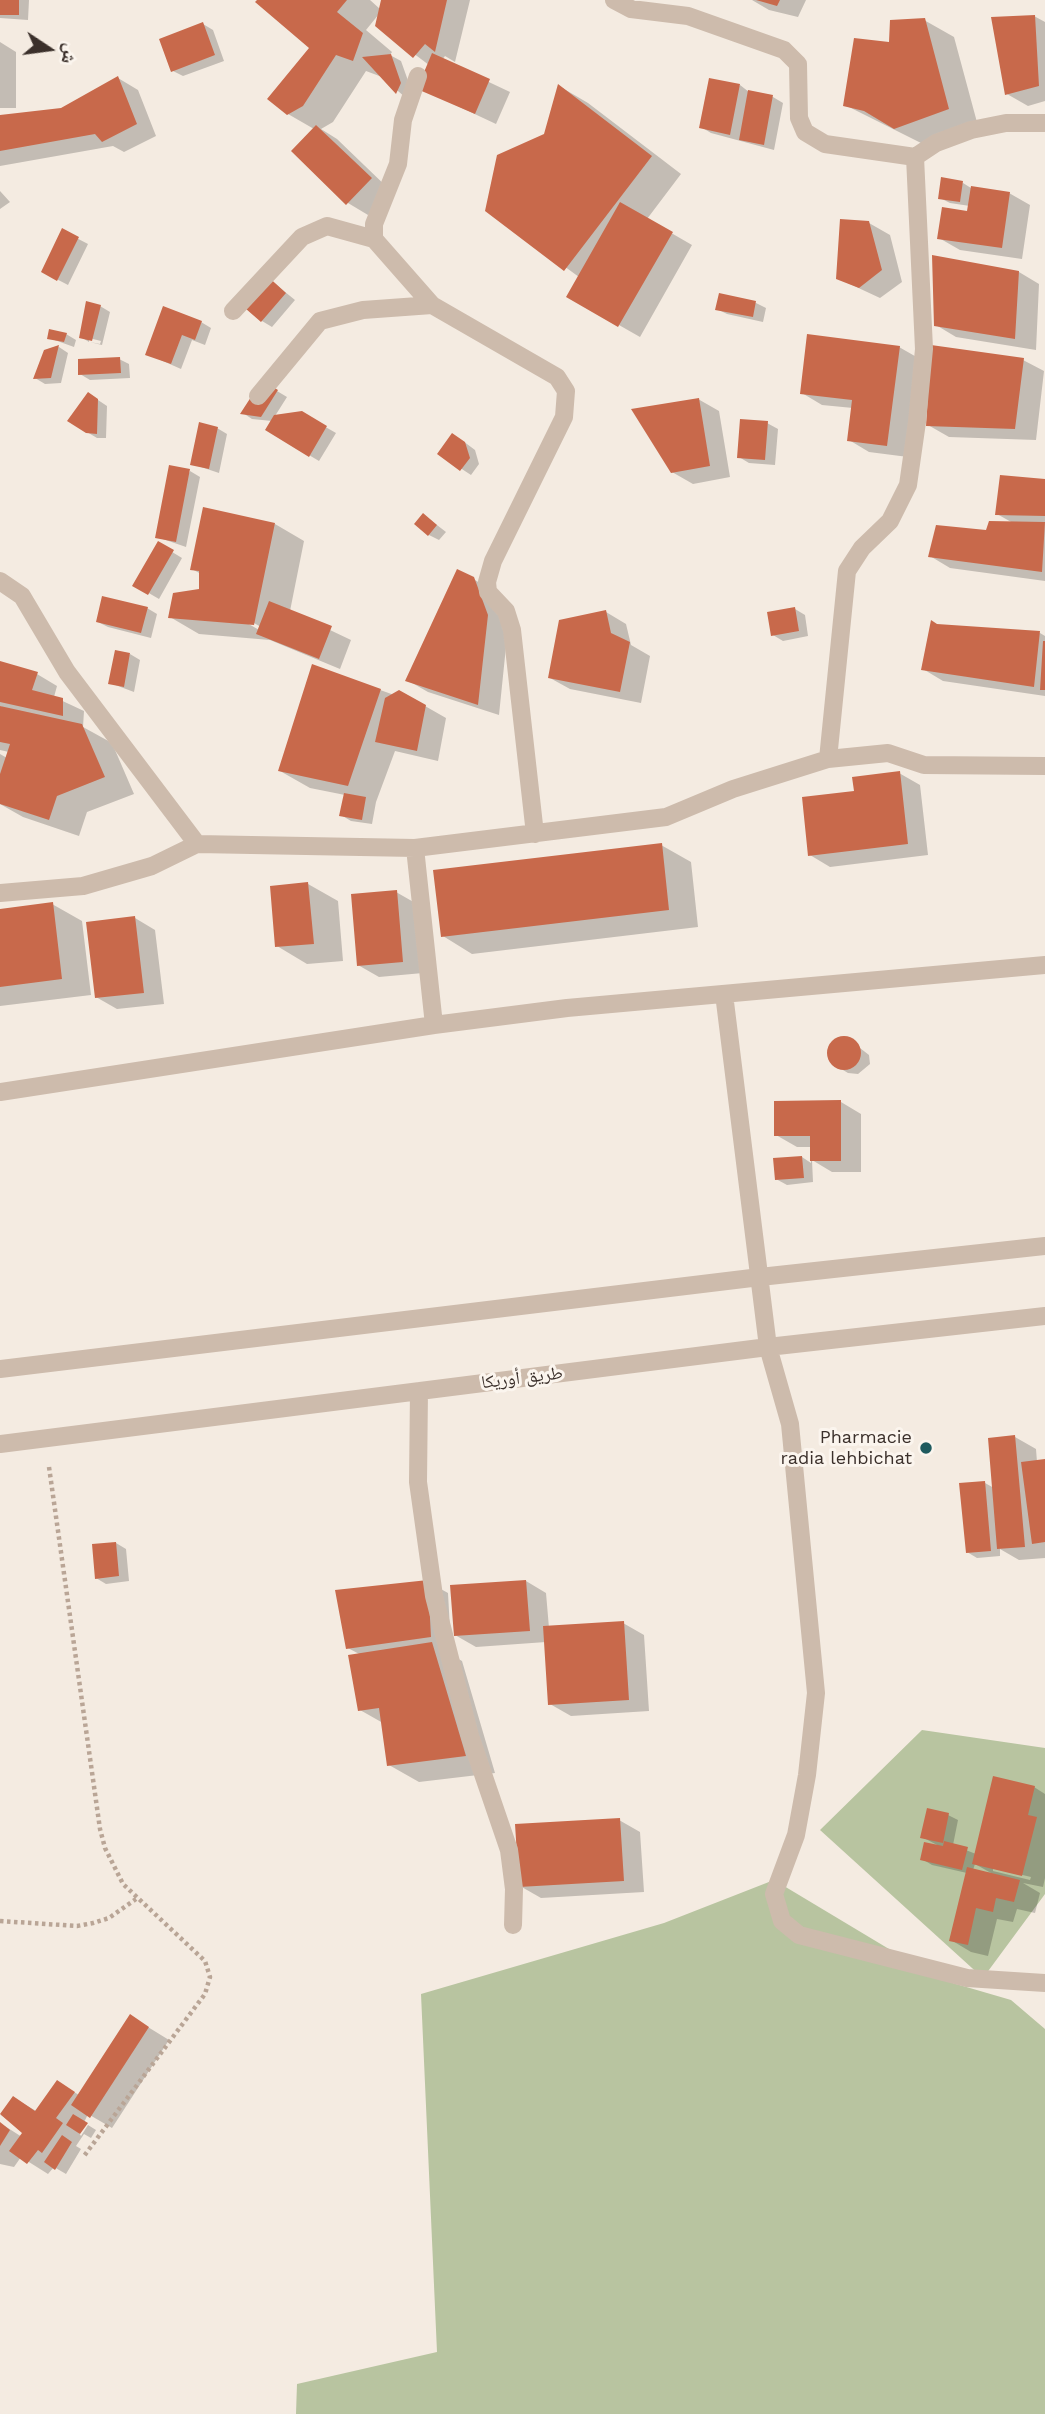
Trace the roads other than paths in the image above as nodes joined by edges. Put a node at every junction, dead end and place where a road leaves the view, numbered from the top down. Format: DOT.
graph roads {
  1 [pos="614,0"];
  2 [pos="691,8"];
  3 [pos="418,76"];
  4 [pos="1045,123"];
  5 [pos="915,157"];
  6 [pos="374,239"];
  7 [pos="432,305"];
  8 [pos="233,311"];
  9 [pos="258,396"];
  10 [pos="0,581"];
  11 [pos="828,759"];
  12 [pos="1045,765"];
  13 [pos="535,834"];
  14 [pos="197,844"];
  15 [pos="415,848"];
  16 [pos="0,893"];
  17 [pos="1045,965"];
  18 [pos="724,994"];
  19 [pos="433,1024"];
  20 [pos="0,1092"];
  21 [pos="1045,1246"];
  22 [pos="760,1277"];
  23 [pos="1045,1316"];
  24 [pos="768,1347"];
  25 [pos="0,1369"];
  26 [pos="419,1391"];
  27 [pos="0,1444"];
  28 [pos="513,1926"];
  29 [pos="1045,1983"];
  1 -- 2 [label="street"];
  2 -- 5 [label="street"];
  3 -- 6 [label="street"];
  4 -- 5 [label="street"];
  5 -- 11 [label="street"];
  6 -- 7 [label="street"];
  6 -- 8 [label="street"];
  7 -- 9 [label="street"];
  7 -- 13 [label="street"];
  10 -- 14 [label="street"];
  11 -- 12 [label="street"];
  11 -- 13 [label="street"];
  13 -- 15 [label="street"];
  14 -- 15 [label="street"];
  14 -- 16 [label="street"];
  15 -- 19 [label="street"];
  17 -- 18 [label="street"];
  18 -- 19 [label="street"];
  18 -- 22 [label="street"];
  19 -- 20 [label="street"];
  21 -- 22 [label="street"];
  22 -- 24 [label="street"];
  22 -- 25 [label="street"];
  23 -- 24 [label="street, طريق أوريكا"];
  24 -- 26 [label="street, طريق أوريكا"];
  24 -- 29 [label="street"];
  26 -- 27 [label="street, طريق أوريكا"];
  26 -- 28 [label="street"];
}
